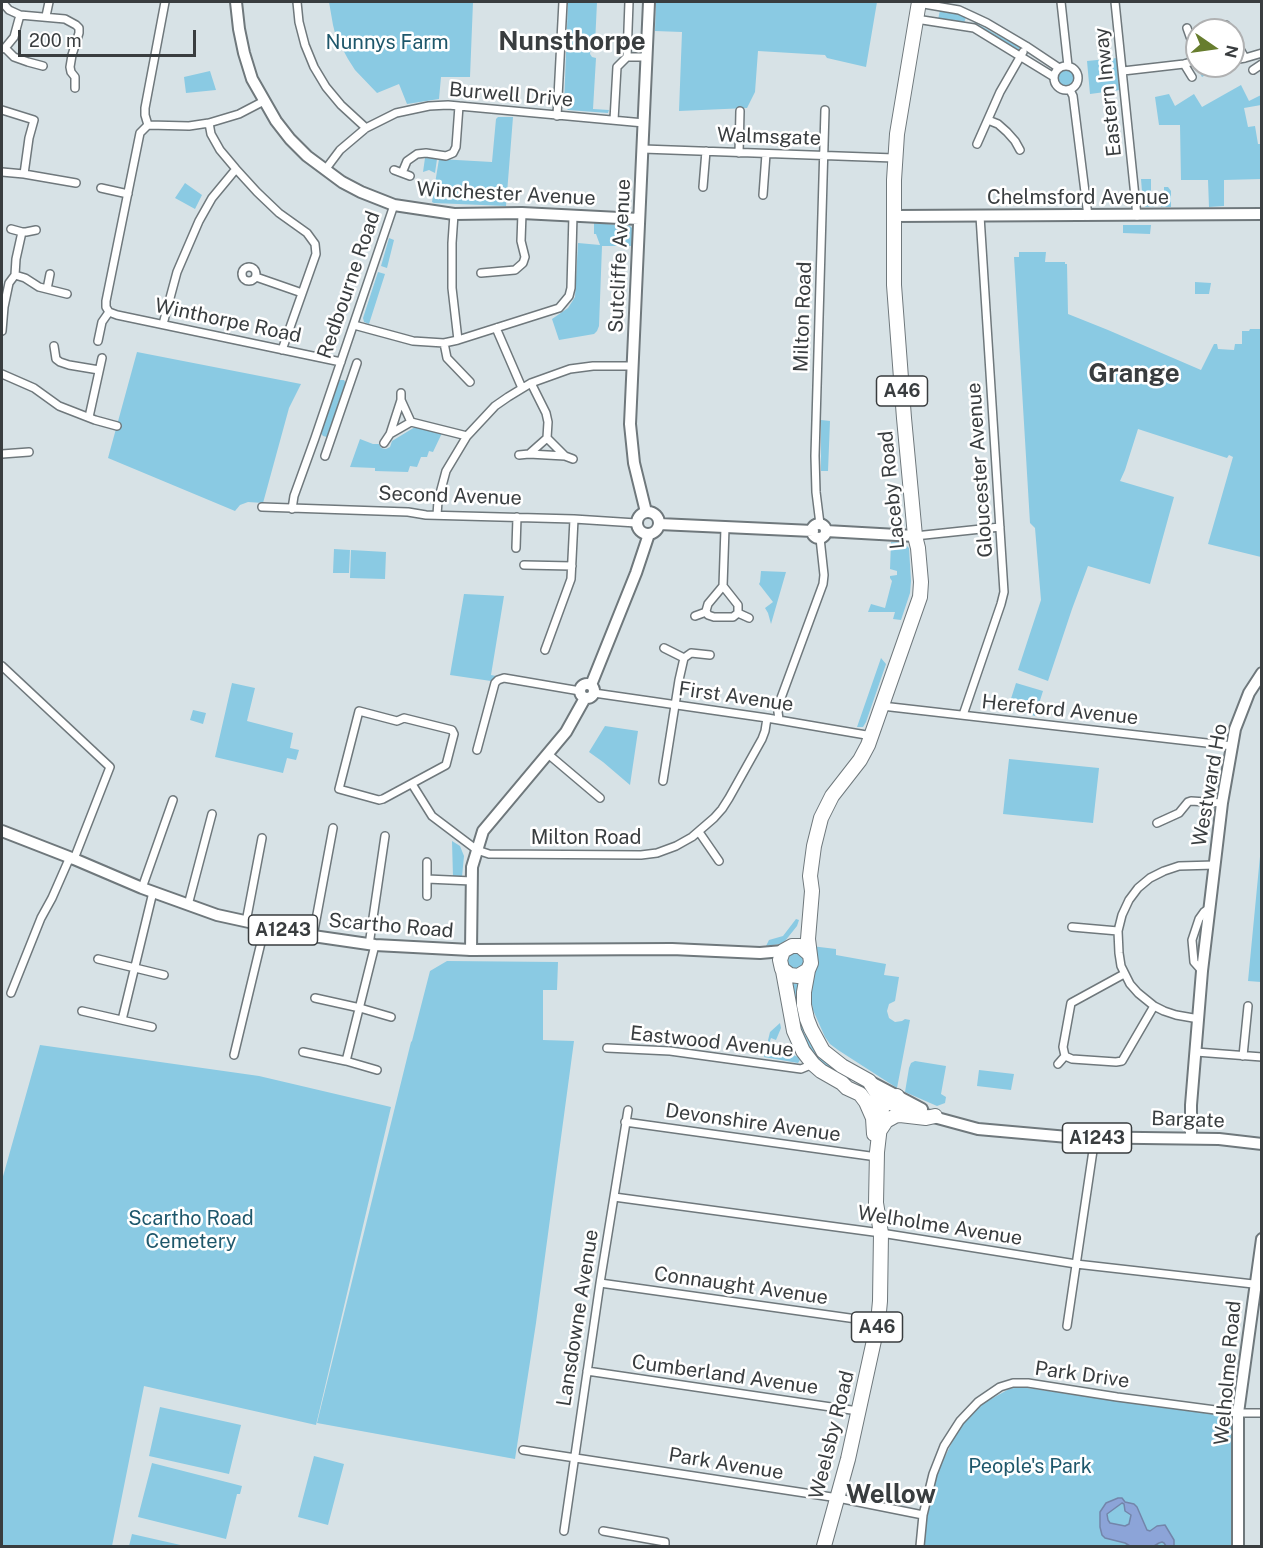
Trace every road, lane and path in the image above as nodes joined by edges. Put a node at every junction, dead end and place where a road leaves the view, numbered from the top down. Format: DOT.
graph roads {
  1 [pos="2,2"];
  2 [pos="50,2"];
  3 [pos="165,2"];
  4 [pos="236,2"];
  5 [pos="297,2"];
  6 [pos="563,2"];
  7 [pos="629,2"];
  8 [pos="649,2"];
  9 [pos="919,2"];
  10 [pos="1061,2"];
  11 [pos="1115,2"];
  12 [pos="20,15"];
  13 [pos="46,16"];
  14 [pos="972,16"];
  15 [pos="915,18"];
  16 [pos="968,26"];
  17 [pos="1026,46"];
  18 [pos="3,48"];
  19 [pos="1262,53"];
  20 [pos="1021,56"];
  21 [pos="627,57"];
  22 [pos="647,57"];
  23 [pos="1245,58"];
  24 [pos="1184,64"];
  25 [pos="1262,64"];
  26 [pos="43,66"];
  27 [pos="1068,66"];
  28 [pos="1059,68"];
  29 [pos="1253,70"];
  30 [pos="1123,72"];
  31 [pos="1054,77"];
  32 [pos="75,88"];
  33 [pos="1070,90"];
  34 [pos="264,101"];
  35 [pos="459,106"];
  36 [pos="825,110"];
  37 [pos="2,111"];
  38 [pos="740,111"];
  39 [pos="557,116"];
  40 [pos="614,120"];
  41 [pos="988,120"];
  42 [pos="209,123"];
  43 [pos="644,123"];
  44 [pos="148,125"];
  45 [pos="366,128"];
  46 [pos="977,144"];
  47 [pos="643,149"];
  48 [pos="1020,150"];
  49 [pos="706,151"];
  50 [pos="739,153"];
  51 [pos="766,154"];
  52 [pos="824,156"];
  53 [pos="894,158"];
  54 [pos="236,169"];
  55 [pos="325,170"];
  56 [pos="394,170"];
  57 [pos="2,172"];
  58 [pos="402,173"];
  59 [pos="24,174"];
  60 [pos="410,176"];
  61 [pos="76,183"];
  62 [pos="704,187"];
  63 [pos="101,188"];
  64 [pos="128,194"];
  65 [pos="763,195"];
  66 [pos="394,205"];
  67 [pos="522,213"];
  68 [pos="454,214"];
  69 [pos="1262,214"];
  70 [pos="573,215"];
  71 [pos="894,216"];
  72 [pos="980,216"];
  73 [pos="1088,216"];
  74 [pos="1137,216"];
  75 [pos="639,219"];
  76 [pos="11,229"];
  77 [pos="36,230"];
  78 [pos="22,232"];
  79 [pos="481,273"];
  80 [pos="50,274"];
  81 [pos="15,275"];
  82 [pos="256,276"];
  83 [pos="2,279"];
  84 [pos="9,283"];
  85 [pos="47,289"];
  86 [pos="302,293"];
  87 [pos="67,294"];
  88 [pos="109,312"];
  89 [pos="163,324"];
  90 [pos="354,325"];
  91 [pos="496,328"];
  92 [pos="2,331"];
  93 [pos="458,340"];
  94 [pos="98,341"];
  95 [pos="444,343"];
  96 [pos="54,346"];
  97 [pos="282,350"];
  98 [pos="102,358"];
  99 [pos="341,362"];
  100 [pos="357,363"];
  101 [pos="632,366"];
  102 [pos="99,370"];
  103 [pos="336,376"];
  104 [pos="3,377"];
  105 [pos="351,381"];
  106 [pos="470,382"];
  107 [pos="531,383"];
  108 [pos="522,388"];
  109 [pos="89,417"];
  110 [pos="411,422"];
  111 [pos="117,426"];
  112 [pos="390,434"];
  113 [pos="467,436"];
  114 [pos="315,438"];
  115 [pos="547,438"];
  116 [pos="329,442"];
  117 [pos="384,443"];
  118 [pos="29,452"];
  119 [pos="2,454"];
  120 [pos="529,454"];
  121 [pos="519,455"];
  122 [pos="325,456"];
  123 [pos="565,456"];
  124 [pos="573,459"];
  125 [pos="262,507"];
  126 [pos="292,509"];
  127 [pos="646,512"];
  128 [pos="437,515"];
  129 [pos="517,517"];
  130 [pos="574,519"];
  131 [pos="636,523"];
  132 [pos="659,524"];
  133 [pos="1000,527"];
  134 [pos="725,528"];
  135 [pos="820,531"];
  136 [pos="649,534"];
  137 [pos="915,536"];
  138 [pos="516,548"];
  139 [pos="524,565"];
  140 [pos="572,567"];
  141 [pos="723,586"];
  142 [pos="706,612"];
  143 [pos="738,613"];
  144 [pos="694,616"];
  145 [pos="749,618"];
  146 [pos="664,648"];
  147 [pos="545,650"];
  148 [pos="710,655"];
  149 [pos="684,658"];
  150 [pos="2,666"];
  151 [pos="1262,673"];
  152 [pos="588,692"];
  153 [pos="675,705"];
  154 [pos="882,706"];
  155 [pos="963,715"];
  156 [pos="767,718"];
  157 [pos="779,719"];
  158 [pos="872,736"];
  159 [pos="1233,746"];
  160 [pos="477,750"];
  161 [pos="548,754"];
  162 [pos="663,781"];
  163 [pos="412,784"];
  164 [pos="600,798"];
  165 [pos="173,800"];
  166 [pos="1222,803"];
  167 [pos="212,814"];
  168 [pos="1157,823"];
  169 [pos="333,828"];
  170 [pos="2,831"];
  171 [pos="699,832"];
  172 [pos="385,836"];
  173 [pos="262,838"];
  174 [pos="477,850"];
  175 [pos="72,858"];
  176 [pos="719,861"];
  177 [pos="427,862"];
  178 [pos="1215,865"];
  179 [pos="427,879"];
  180 [pos="472,880"];
  181 [pos="810,880"];
  182 [pos="142,888"];
  183 [pos="153,892"];
  184 [pos="427,896"];
  185 [pos="188,905"];
  186 [pos="246,922"];
  187 [pos="265,926"];
  188 [pos="1072,927"];
  189 [pos="1118,931"];
  190 [pos="313,936"];
  191 [pos="372,945"];
  192 [pos="789,948"];
  193 [pos="471,951"];
  194 [pos="760,953"];
  195 [pos="808,953"];
  196 [pos="98,959"];
  197 [pos="134,967"];
  198 [pos="782,968"];
  199 [pos="808,970"];
  200 [pos="1124,974"];
  201 [pos="165,975"];
  202 [pos="11,993"];
  203 [pos="315,998"];
  204 [pos="1154,1006"];
  205 [pos="1248,1006"];
  206 [pos="360,1008"];
  207 [pos="82,1011"];
  208 [pos="391,1017"];
  209 [pos="1199,1019"];
  210 [pos="122,1020"];
  211 [pos="152,1027"];
  212 [pos="607,1048"];
  213 [pos="303,1052"];
  214 [pos="1196,1052"];
  215 [pos="234,1055"];
  216 [pos="1065,1056"];
  217 [pos="1243,1056"];
  218 [pos="1262,1057"];
  219 [pos="346,1061"];
  220 [pos="813,1064"];
  221 [pos="1058,1064"];
  222 [pos="842,1066"];
  223 [pos="377,1070"];
  224 [pos="835,1079"];
  225 [pos="869,1081"];
  226 [pos="860,1094"];
  227 [pos="897,1096"];
  228 [pos="881,1102"];
  229 [pos="628,1110"];
  230 [pos="935,1116"];
  231 [pos="625,1122"];
  232 [pos="876,1124"];
  233 [pos="1095,1137"];
  234 [pos="1191,1138"];
  235 [pos="1262,1144"];
  236 [pos="877,1155"];
  237 [pos="614,1197"];
  238 [pos="881,1233"];
  239 [pos="1262,1239"];
  240 [pos="1076,1264"];
  241 [pos="600,1283"];
  242 [pos="1258,1285"];
  243 [pos="878,1322"];
  244 [pos="1067,1326"];
  245 [pos="587,1371"];
  246 [pos="858,1411"];
  247 [pos="1238,1413"];
  248 [pos="1262,1413"];
  249 [pos="523,1450"];
  250 [pos="574,1458"];
  251 [pos="837,1498"];
  252 [pos="923,1515"];
  253 [pos="564,1531"];
  254 [pos="603,1531"];
  255 [pos="665,1546"];
  256 [pos="824,1546"];
  257 [pos="920,1546"];
  258 [pos="1238,1546"];
  1 -- 12 [label="street"];
  2 -- 13 [label="street"];
  3 -- 44 [label="street"];
  4 -- 34 [label="street, Winchester Avenue"];
  5 -- 45 [label="street"];
  6 -- 39 [label="street"];
  7 -- 21 [label="street"];
  8 -- 22 [label="street, Sutcliffe Avenue"];
  9 -- 14 [label="street"];
  9 -- 15 [label="highway, Laceby Road / A46"];
  10 -- 27 [label="street"];
  11 -- 30 [label="street, Eastern Inway"];
  12 -- 13 [label="street"];
  12 -- 18 [label="street"];
  13 -- 32 [label="street"];
  14 -- 16 [label="street"];
  14 -- 17 [label="street"];
  15 -- 16 [label="street"];
  15 -- 53 [label="highway, Laceby Road / A46"];
  16 -- 20 [label="street"];
  17 -- 20 [label="street"];
  17 -- 28 [label="street"];
  18 -- 26 [label="street"];
  19 -- 23 [label="street"];
  20 -- 31 [label="street"];
  20 -- 41 [label="street"];
  21 -- 22 [label="street"];
  21 -- 40 [label="street"];
  22 -- 43 [label="street, Sutcliffe Avenue"];
  24 -- 30 [label="street"];
  25 -- 29 [label="street"];
  27 -- 28 [label="street"];
  27 -- 33 [label="street"];
  28 -- 31 [label="street"];
  30 -- 74 [label="street, Eastern Inway"];
  31 -- 33 [label="street"];
  33 -- 73 [label="street"];
  34 -- 42 [label="street"];
  34 -- 55 [label="street, Winchester Avenue"];
  35 -- 39 [label="street, Burwell Drive"];
  35 -- 45 [label="street, Burwell Drive"];
  35 -- 58 [label="street"];
  36 -- 52 [label="street, Milton Road"];
  37 -- 59 [label="street"];
  38 -- 50 [label="street"];
  39 -- 40 [label="street, Burwell Drive"];
  40 -- 43 [label="street, Burwell Drive"];
  41 -- 46 [label="street"];
  41 -- 48 [label="street"];
  42 -- 44 [label="street"];
  42 -- 54 [label="street"];
  43 -- 47 [label="street, Sutcliffe Avenue"];
  44 -- 64 [label="street"];
  45 -- 55 [label="street, Burwell Drive"];
  47 -- 49 [label="street, Walmsgate"];
  47 -- 75 [label="street, Sutcliffe Avenue"];
  49 -- 50 [label="street, Walmsgate"];
  49 -- 62 [label="street"];
  50 -- 51 [label="street, Walmsgate"];
  51 -- 52 [label="street, Walmsgate"];
  51 -- 65 [label="street"];
  52 -- 53 [label="street, Walmsgate"];
  52 -- 135 [label="street, Milton Road"];
  53 -- 71 [label="highway, Laceby Road / A46"];
  54 -- 86 [label="street"];
  54 -- 89 [label="street"];
  55 -- 66 [label="street, Winchester Avenue"];
  56 -- 58 [label="street"];
  57 -- 59 [label="street"];
  58 -- 60 [label="street"];
  59 -- 61 [label="street"];
  63 -- 64 [label="street"];
  64 -- 88 [label="street"];
  66 -- 68 [label="street, Winchester Avenue"];
  66 -- 90 [label="street, Redbourne Road"];
  67 -- 68 [label="street, Winchester Avenue"];
  67 -- 70 [label="street, Winchester Avenue"];
  67 -- 79 [label="street"];
  68 -- 93 [label="street"];
  69 -- 74 [label="street, Chelmsford Avenue"];
  70 -- 75 [label="street, Winchester Avenue"];
  70 -- 91 [label="street"];
  71 -- 72 [label="street, Chelmsford Avenue"];
  71 -- 137 [label="highway, Laceby Road / A46"];
  72 -- 73 [label="street, Chelmsford Avenue"];
  72 -- 133 [label="street, Gloucester Avenue"];
  73 -- 74 [label="street, Chelmsford Avenue"];
  75 -- 101 [label="street, Sutcliffe Avenue"];
  76 -- 78 [label="street"];
  77 -- 78 [label="street"];
  78 -- 81 [label="street"];
  80 -- 85 [label="street"];
  81 -- 84 [label="street"];
  81 -- 85 [label="street"];
  82 -- 86 [label="street"];
  83 -- 84 [label="street"];
  84 -- 92 [label="street"];
  85 -- 87 [label="street"];
  86 -- 97 [label="street"];
  88 -- 89 [label="street, Winthorpe Road"];
  88 -- 94 [label="street"];
  89 -- 97 [label="street, Winthorpe Road"];
  90 -- 95 [label="street"];
  90 -- 99 [label="street, Redbourne Road"];
  91 -- 93 [label="street"];
  91 -- 108 [label="street"];
  93 -- 95 [label="street"];
  95 -- 106 [label="street"];
  96 -- 102 [label="street"];
  97 -- 99 [label="street, Winthorpe Road"];
  98 -- 102 [label="street"];
  99 -- 103 [label="street, Redbourne Road"];
  100 -- 105 [label="street, Redbourne Road"];
  101 -- 107 [label="street"];
  101 -- 127 [label="street, Sutcliffe Avenue"];
  102 -- 109 [label="street"];
  103 -- 105 [label="street, Redbourne Road"];
  103 -- 114 [label="street, Redbourne Road"];
  104 -- 109 [label="street"];
  105 -- 116 [label="street, Redbourne Road"];
  107 -- 108 [label="street"];
  107 -- 115 [label="street"];
  108 -- 113 [label="street"];
  109 -- 111 [label="street"];
  110 -- 112 [label="street"];
  110 -- 112 [label="street"];
  110 -- 113 [label="street"];
  112 -- 117 [label="street"];
  113 -- 128 [label="street"];
  114 -- 116 [label="street"];
  114 -- 126 [label="street, Redbourne Road"];
  115 -- 120 [label="street"];
  115 -- 123 [label="street"];
  116 -- 122 [label="street, Redbourne Road"];
  118 -- 119 [label="street"];
  120 -- 121 [label="street"];
  120 -- 123 [label="street"];
  123 -- 124 [label="street"];
  125 -- 126 [label="street, Second Avenue"];
  126 -- 128 [label="street, Second Avenue"];
  127 -- 131 [label="street"];
  127 -- 132 [label="street"];
  128 -- 129 [label="street, Second Avenue"];
  129 -- 130 [label="street, Second Avenue"];
  129 -- 138 [label="street"];
  130 -- 131 [label="street, Second Avenue"];
  130 -- 140 [label="street"];
  131 -- 136 [label="street"];
  132 -- 134 [label="street"];
  132 -- 136 [label="street"];
  133 -- 137 [label="street"];
  133 -- 155 [label="street, Gloucester Avenue"];
  134 -- 135 [label="street"];
  134 -- 141 [label="street"];
  135 -- 137 [label="street"];
  135 -- 157 [label="street, Milton Road"];
  136 -- 152 [label="street"];
  137 -- 154 [label="highway, Laceby Road / A46"];
  139 -- 140 [label="street"];
  140 -- 147 [label="street"];
  141 -- 142 [label="street"];
  141 -- 143 [label="street"];
  142 -- 143 [label="street"];
  142 -- 144 [label="street"];
  143 -- 145 [label="street"];
  146 -- 149 [label="street"];
  148 -- 149 [label="street"];
  149 -- 153 [label="street"];
  150 -- 175 [label="street"];
  151 -- 159 [label="street, Westward Ho"];
  152 -- 153 [label="street, First Avenue"];
  152 -- 160 [label="street, First Avenue"];
  152 -- 161 [label="street"];
  153 -- 156 [label="street, First Avenue"];
  153 -- 162 [label="street"];
  154 -- 155 [label="street, Hereford Avenue"];
  154 -- 158 [label="highway, Laceby Road / A46"];
  155 -- 159 [label="street, Hereford Avenue"];
  156 -- 157 [label="street, First Avenue"];
  156 -- 171 [label="street, Milton Road"];
  157 -- 158 [label="street, First Avenue"];
  158 -- 181 [label="highway, Laceby Road / A46"];
  159 -- 166 [label="street, Westward Ho"];
  161 -- 164 [label="street"];
  161 -- 174 [label="street"];
  163 -- 163 [label="street"];
  163 -- 174 [label="street"];
  165 -- 182 [label="street"];
  166 -- 168 [label="street"];
  166 -- 178 [label="street, Westward Ho"];
  167 -- 185 [label="street"];
  169 -- 190 [label="street"];
  170 -- 175 [label="street, Scartho Road / A1243"];
  171 -- 174 [label="street, Milton Road"];
  171 -- 176 [label="street"];
  172 -- 191 [label="street"];
  173 -- 186 [label="street"];
  174 -- 180 [label="street"];
  175 -- 182 [label="street, Scartho Road / A1243"];
  175 -- 202 [label="street"];
  177 -- 179 [label="street"];
  178 -- 189 [label="street"];
  178 -- 209 [label="street, Westward Ho"];
  179 -- 180 [label="street"];
  179 -- 184 [label="street"];
  180 -- 193 [label="street"];
  181 -- 192 [label="highway, Laceby Road / A46"];
  181 -- 195 [label="highway, Laceby Road / A46"];
  182 -- 183 [label="street, Scartho Road / A1243"];
  183 -- 185 [label="street, Scartho Road / A1243"];
  183 -- 197 [label="street"];
  185 -- 186 [label="street, Scartho Road / A1243"];
  186 -- 187 [label="street, Scartho Road / A1243"];
  187 -- 190 [label="street, Scartho Road / A1243"];
  187 -- 215 [label="street"];
  188 -- 189 [label="street"];
  189 -- 200 [label="street"];
  190 -- 191 [label="street, Scartho Road / A1243"];
  191 -- 193 [label="street, Scartho Road / A1243"];
  191 -- 206 [label="street"];
  192 -- 194 [label="street, Scartho Road / A1243"];
  192 -- 195 [label="highway"];
  192 -- 198 [label="highway, A46"];
  193 -- 194 [label="street, Scartho Road / A1243"];
  194 -- 198 [label="street, Scartho Road / A1243"];
  195 -- 199 [label="highway, A46"];
  196 -- 197 [label="street"];
  197 -- 201 [label="street"];
  197 -- 210 [label="street"];
  198 -- 199 [label="highway"];
  198 -- 220 [label="highway, Bargate / A46"];
  199 -- 222 [label="highway, Bargate / A46"];
  200 -- 204 [label="street"];
  200 -- 216 [label="street"];
  203 -- 206 [label="street"];
  204 -- 209 [label="street"];
  204 -- 216 [label="street"];
  205 -- 217 [label="street"];
  206 -- 208 [label="street"];
  206 -- 219 [label="street"];
  207 -- 210 [label="street"];
  209 -- 214 [label="street, Westward Ho"];
  210 -- 211 [label="street"];
  212 -- 220 [label="street, Eastwood Avenue"];
  213 -- 219 [label="street"];
  214 -- 217 [label="street"];
  214 -- 234 [label="street, Westward Ho"];
  216 -- 221 [label="street"];
  217 -- 218 [label="street"];
  219 -- 223 [label="street"];
  220 -- 224 [label="highway, Bargate / A46"];
  222 -- 224 [label="highway"];
  222 -- 225 [label="highway, Bargate / A46"];
  224 -- 226 [label="highway, Bargate / A46"];
  225 -- 227 [label="street, Bargate / A1243"];
  225 -- 228 [label="highway"];
  226 -- 228 [label="street, Bargate / A1243"];
  226 -- 232 [label="highway"];
  227 -- 228 [label="highway"];
  227 -- 230 [label="street, Bargate / A1243"];
  228 -- 230 [label="street, Bargate / A1243"];
  228 -- 232 [label="highway, Weelsby Road / A46"];
  229 -- 231 [label="street, Lansdowne Avenue"];
  230 -- 232 [label="highway"];
  230 -- 233 [label="street, Bargate / A1243"];
  231 -- 236 [label="street, Devonshire Avenue"];
  231 -- 237 [label="street, Lansdowne Avenue"];
  232 -- 236 [label="highway, Weelsby Road / A46"];
  233 -- 234 [label="street, Bargate / A1243"];
  233 -- 240 [label="street"];
  234 -- 235 [label="street, Bargate / A1243"];
  236 -- 238 [label="highway, Weelsby Road / A46"];
  237 -- 238 [label="street, Welholme Avenue"];
  237 -- 241 [label="street, Lansdowne Avenue"];
  238 -- 240 [label="street, Welholme Avenue"];
  238 -- 243 [label="highway, Weelsby Road / A46"];
  239 -- 242 [label="street, Welholme Road"];
  240 -- 242 [label="street, Welholme Avenue"];
  240 -- 244 [label="street"];
  241 -- 243 [label="street, Connaught Avenue"];
  241 -- 245 [label="street, Lansdowne Avenue"];
  242 -- 247 [label="street, Welholme Road"];
  243 -- 246 [label="highway, Weelsby Road / A46"];
  245 -- 246 [label="street, Cumberland Avenue"];
  245 -- 250 [label="street, Lansdowne Avenue"];
  246 -- 251 [label="highway, Weelsby Road / A46"];
  247 -- 248 [label="street, Park Drive"];
  247 -- 252 [label="street, Park Drive"];
  247 -- 258 [label="street, Welholme Road"];
  249 -- 250 [label="street, Park Avenue"];
  250 -- 251 [label="street, Park Avenue"];
  250 -- 253 [label="street, Lansdowne Avenue"];
  251 -- 252 [label="street, Park Avenue"];
  251 -- 256 [label="highway, Weelsby Road / A46"];
  252 -- 257 [label="street, Park Drive"];
  254 -- 255 [label="street"];
}
